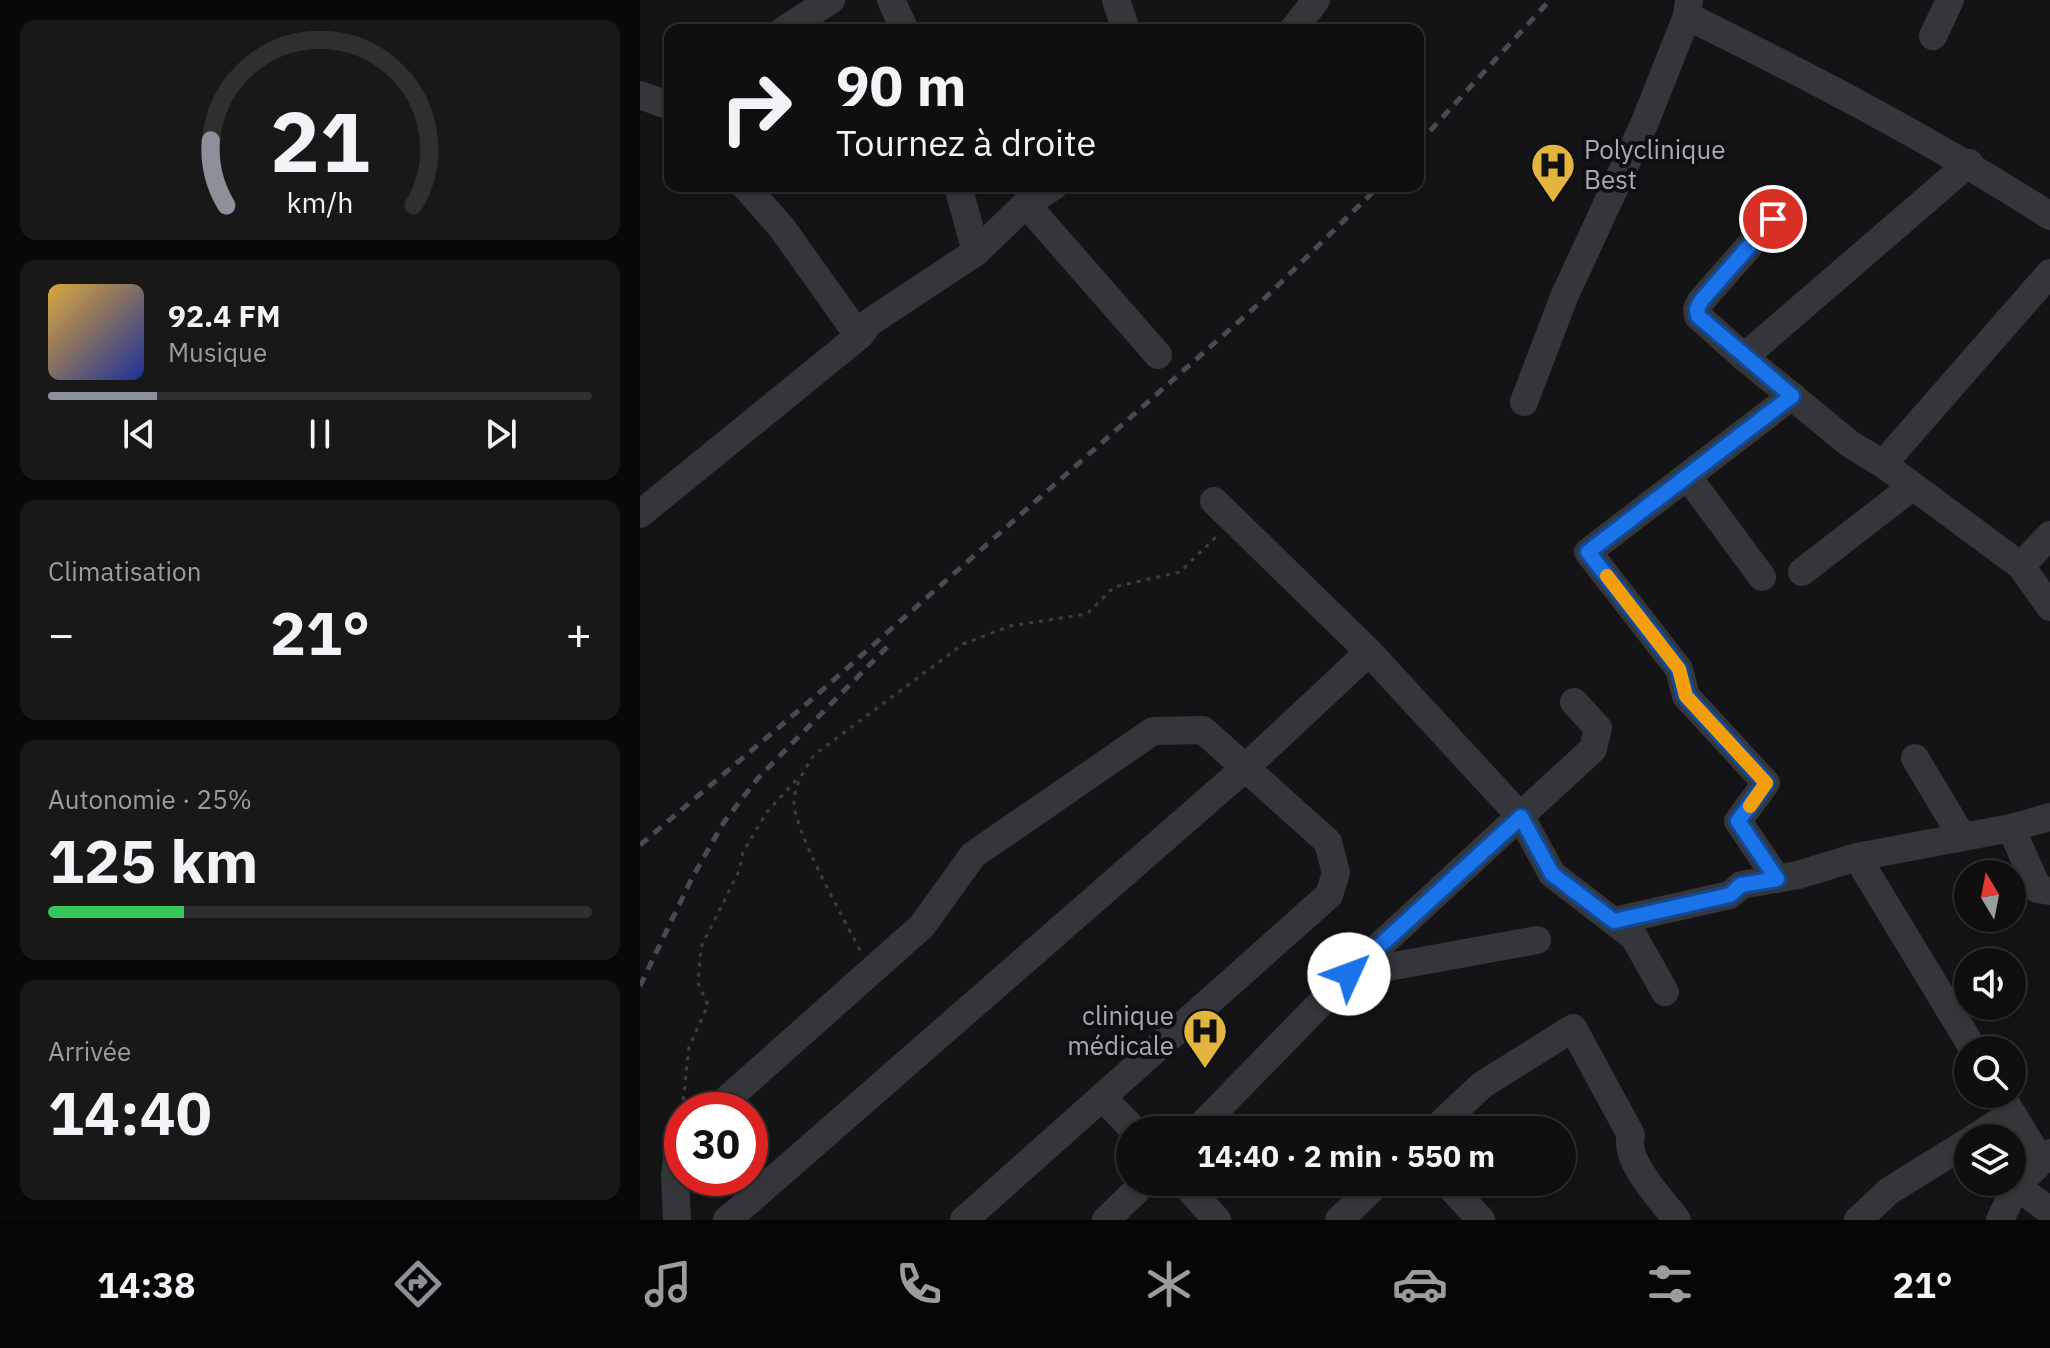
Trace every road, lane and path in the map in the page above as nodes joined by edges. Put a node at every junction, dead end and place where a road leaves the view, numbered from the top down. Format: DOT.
graph roads {
  1 [pos="831,0"];
  2 [pos="891,0"];
  3 [pos="1116,0"];
  4 [pos="1316,0"];
  5 [pos="1950,0"];
  6 [pos="1688,8"];
  7 [pos="793,24"];
  8 [pos="902,24"];
  9 [pos="1124,24"];
  10 [pos="1298,24"];
  11 [pos="1933,36"];
  12 [pos="640,95"];
  13 [pos="664,104"];
  14 [pos="1969,163"];
  15 [pos="750,192"];
  16 [pos="960,192"];
  17 [pos="1045,192"];
  18 [pos="1026,204"];
  19 [pos="2050,216"];
  20 [pos="1773,219"];
  21 [pos="976,252"];
  22 [pos="2050,273"];
  23 [pos="859,336"];
  24 [pos="1158,355"];
  25 [pos="1744,357"];
  26 [pos="1792,396"];
  27 [pos="1524,402"];
  28 [pos="1883,464"];
  29 [pos="1688,477"];
  30 [pos="1913,486"];
  31 [pos="1220,508"];
  32 [pos="640,514"];
  33 [pos="2050,535"];
  34 [pos="2021,566"];
  35 [pos="1802,572"];
  36 [pos="1762,577"];
  37 [pos="2050,607"];
  38 [pos="1369,652"];
  39 [pos="1574,702"];
  40 [pos="1915,758"];
  41 [pos="1245,768"];
  42 [pos="801,774"];
  43 [pos="1521,817"];
  44 [pos="2050,817"];
  45 [pos="2011,828"];
  46 [pos="1961,835"];
  47 [pos="1857,857"];
  48 [pos="1788,877"];
  49 [pos="2050,891"];
  50 [pos="1614,921"];
  51 [pos="1537,940"];
  52 [pos="870,972"];
  53 [pos="1349,974"];
  54 [pos="1665,992"];
  55 [pos="1966,1036"];
  56 [pos="684,1092"];
  57 [pos="735,1092"];
  58 [pos="1102,1097"];
  59 [pos="2002,1108"];
  60 [pos="2008,1108"];
  61 [pos="1120,1116"];
  62 [pos="1211,1116"];
  63 [pos="1449,1116"];
  64 [pos="1987,1124"];
  65 [pos="1954,1151"];
  66 [pos="2032,1170"];
  67 [pos="676,1196"];
  68 [pos="1131,1196"];
  69 [pos="1196,1196"];
  70 [pos="1364,1196"];
  71 [pos="1459,1196"];
  72 [pos="2050,1211"];
  73 [pos="677,1220"];
  74 [pos="727,1220"];
  75 [pos="964,1220"];
  76 [pos="1106,1220"];
  77 [pos="1217,1220"];
  78 [pos="1339,1220"];
  79 [pos="1481,1220"];
  80 [pos="1677,1220"];
  81 [pos="1858,1220"];
  82 [pos="2000,1220"];
  1 -- 7 [label="street"];
  2 -- 8 [label="street"];
  3 -- 9 [label="street"];
  4 -- 10 [label="street"];
  5 -- 11 [label="street"];
  6 -- 14 [label="street"];
  6 -- 27 [label="street"];
  12 -- 13 [label="street"];
  14 -- 19 [label="street"];
  14 -- 25 [label="street"];
  15 -- 23 [label="street"];
  16 -- 21 [label="street"];
  17 -- 18 [label="street"];
  18 -- 21 [label="street"];
  18 -- 24 [label="street"];
  20 -- 25 [label="street"];
  21 -- 23 [label="street"];
  22 -- 28 [label="street"];
  23 -- 32 [label="street"];
  25 -- 26 [label="street"];
  26 -- 28 [label="street"];
  26 -- 29 [label="street"];
  28 -- 30 [label="street"];
  29 -- 36 [label="street"];
  29 -- 48 [label="street"];
  30 -- 34 [label="street"];
  30 -- 35 [label="street"];
  31 -- 38 [label="street"];
  31 -- 42 [label="path"];
  33 -- 34 [label="street"];
  34 -- 37 [label="street"];
  38 -- 41 [label="street"];
  38 -- 43 [label="street"];
  39 -- 43 [label="street"];
  40 -- 46 [label="street"];
  41 -- 52 [label="street"];
  41 -- 58 [label="street"];
  41 -- 74 [label="street"];
  42 -- 52 [label="path"];
  42 -- 56 [label="path"];
  43 -- 50 [label="street"];
  43 -- 53 [label="street"];
  44 -- 45 [label="street"];
  45 -- 46 [label="street"];
  45 -- 49 [label="street"];
  46 -- 47 [label="street"];
  47 -- 48 [label="street"];
  47 -- 55 [label="street"];
  48 -- 50 [label="street"];
  50 -- 54 [label="street"];
  51 -- 53 [label="street"];
  52 -- 57 [label="street"];
  53 -- 62 [label="street"];
  58 -- 61 [label="street"];
  58 -- 75 [label="street"];
  59 -- 64 [label="street"];
  60 -- 66 [label="street"];
  63 -- 80 [label="street"];
  65 -- 81 [label="street"];
  66 -- 72 [label="street"];
  66 -- 82 [label="street"];
  67 -- 73 [label="street"];
  68 -- 76 [label="street"];
  69 -- 77 [label="street"];
  70 -- 78 [label="street"];
  71 -- 79 [label="street"];
}
